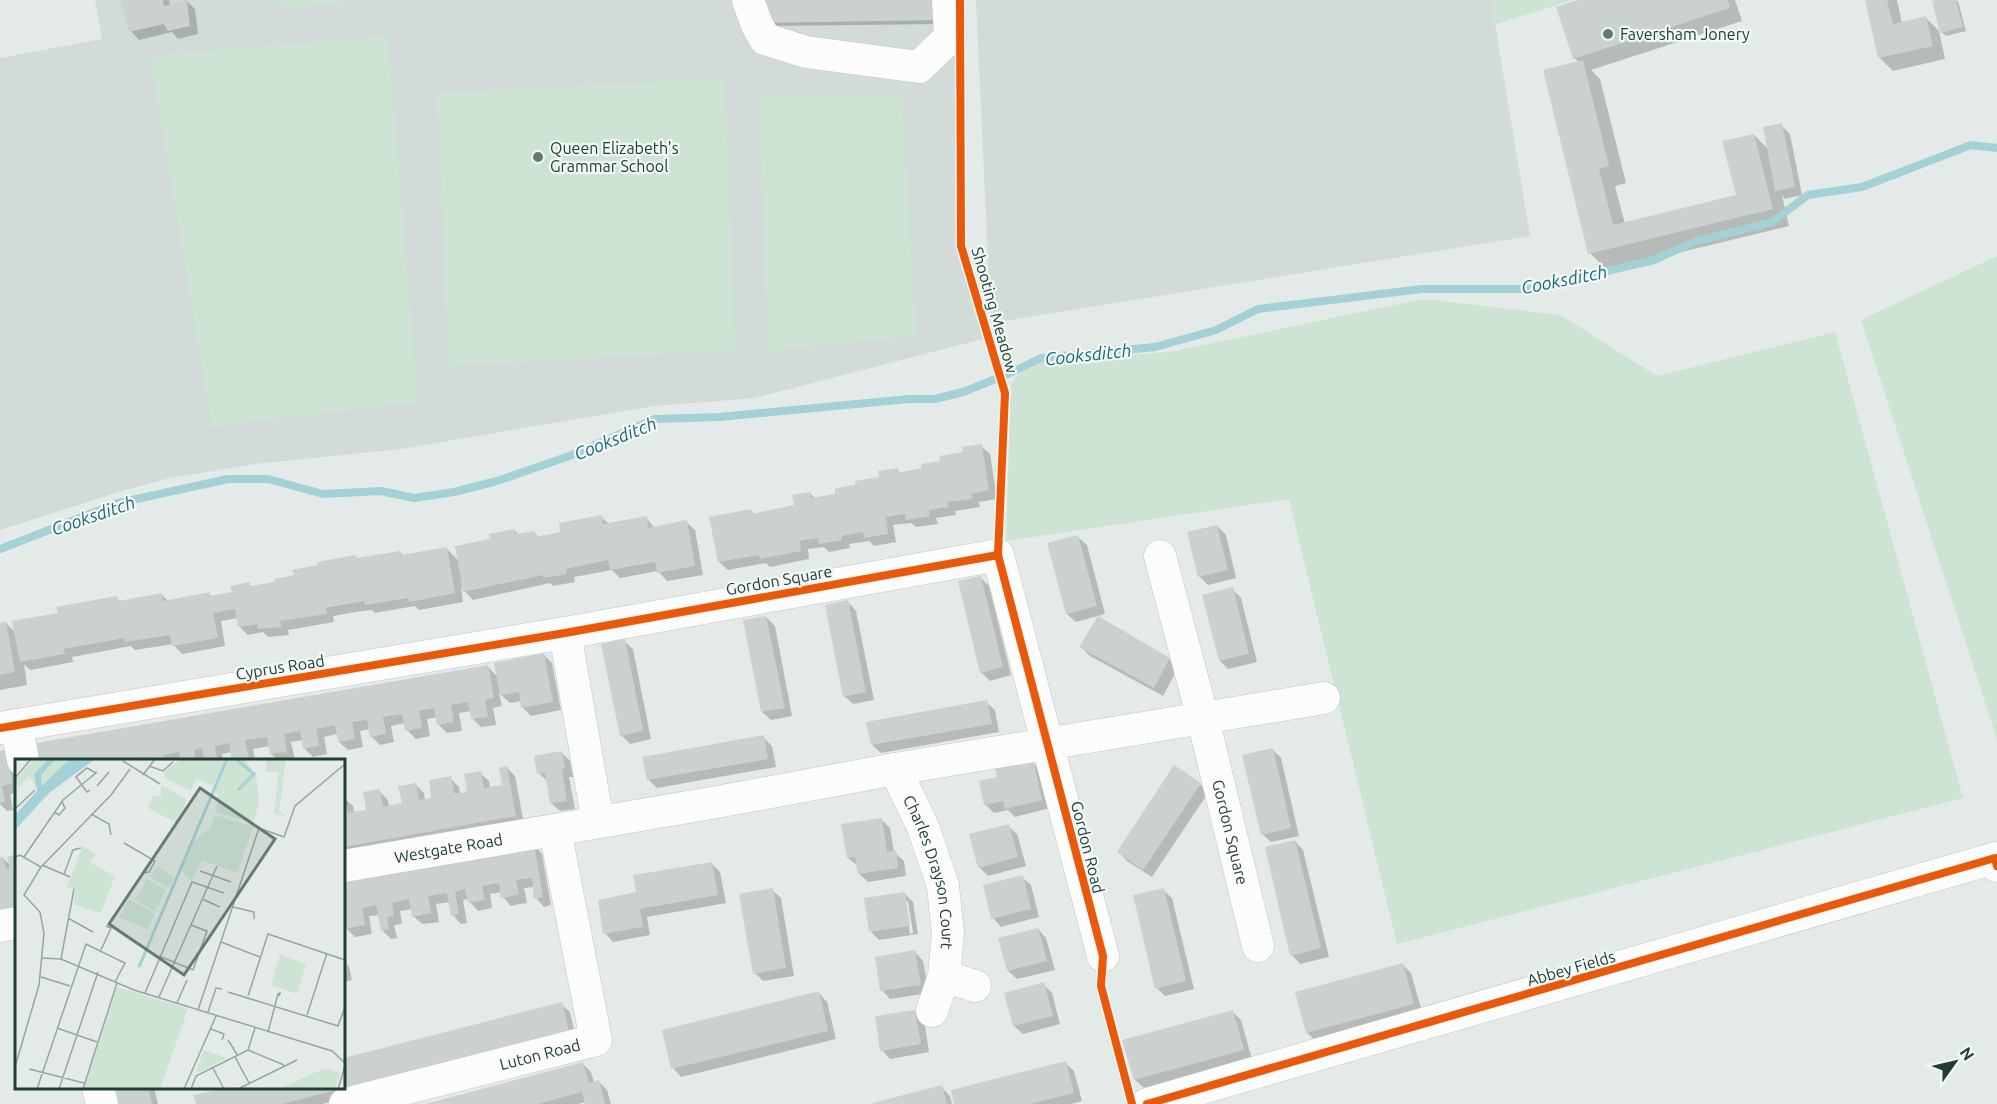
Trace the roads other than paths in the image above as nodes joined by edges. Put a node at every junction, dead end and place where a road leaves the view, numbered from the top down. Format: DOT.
graph roads {
  1 [pos="748,0"];
  2 [pos="948,0"];
  3 [pos="998,555"];
  4 [pos="1160,556"];
  5 [pos="565,633"];
  6 [pos="1324,698"];
  7 [pos="1203,719"];
  8 [pos="8,727"];
  9 [pos="1048,745"];
  10 [pos="23,759"];
  11 [pos="895,769"];
  12 [pos="598,822"];
  13 [pos="555,830"];
  14 [pos="345,866"];
  15 [pos="1997,866"];
  16 [pos="15,923"];
  17 [pos="0,926"];
  18 [pos="1258,946"];
  19 [pos="1102,956"];
  20 [pos="944,976"];
  21 [pos="975,986"];
  22 [pos="932,1011"];
  23 [pos="98,1089"];
  24 [pos="102,1104"];
  25 [pos="345,1104"];
  26 [pos="1147,1104"];
  1 -- 2 [label="street"];
  3 -- 5 [label="street, Gordon Square"];
  3 -- 9 [label="street, Gordon Road"];
  4 -- 7 [label="street, Gordon Square"];
  5 -- 8 [label="street, Cyprus Road"];
  5 -- 12 [label="street"];
  6 -- 7 [label="street"];
  7 -- 9 [label="street"];
  7 -- 18 [label="street, Gordon Square"];
  8 -- 10 [label="street"];
  9 -- 11 [label="street"];
  9 -- 19 [label="street, Gordon Road"];
  11 -- 12 [label="street"];
  11 -- 20 [label="street, Charles Drayson Court"];
  12 -- 13 [label="street"];
  13 -- 14 [label="street, Westgate Road"];
  13 -- 25 [label="street, Luton Road"];
  15 -- 26 [label="street, Abbey Fields"];
  16 -- 17 [label="street"];
  20 -- 21 [label="street"];
  20 -- 22 [label="street, Charles Drayson Court"];
  23 -- 24 [label="street"];
}
